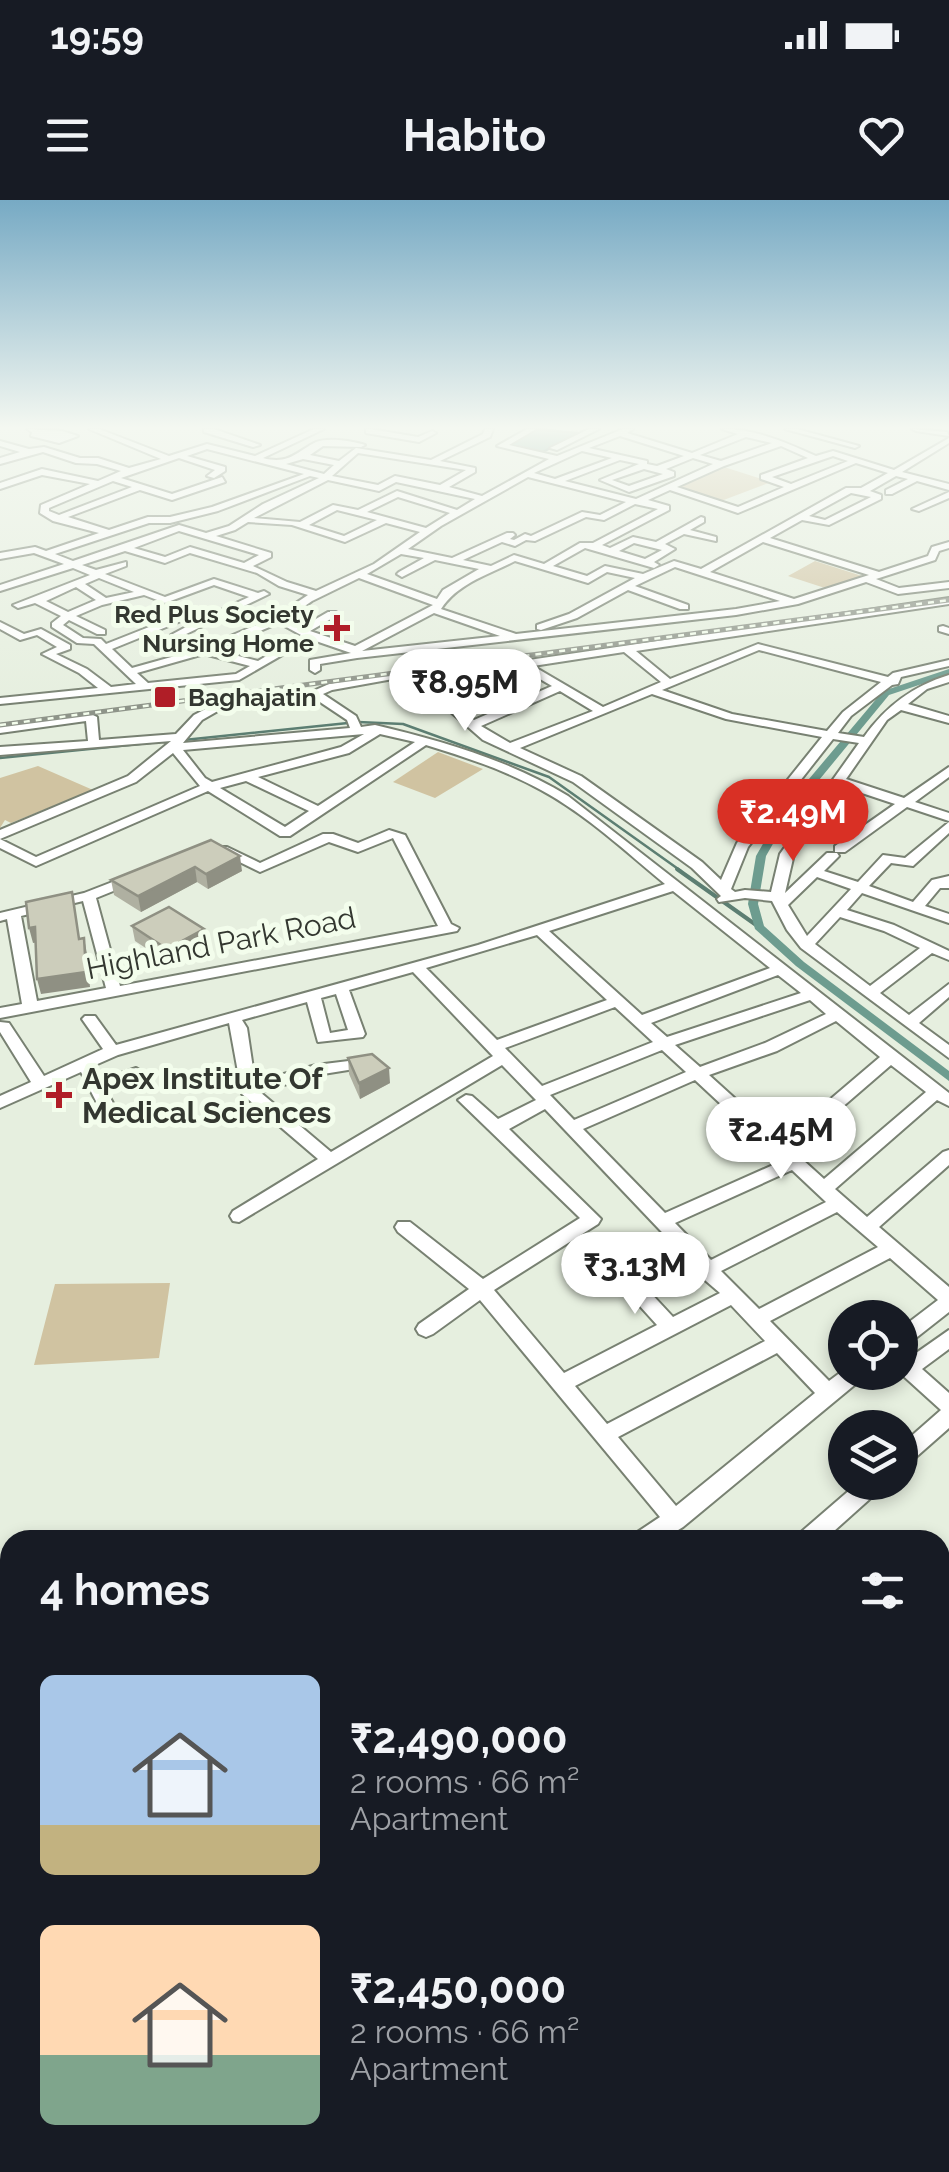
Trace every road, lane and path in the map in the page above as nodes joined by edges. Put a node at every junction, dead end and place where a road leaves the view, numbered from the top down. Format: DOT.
graph roads {
  1 [pos="63,521"];
  2 [pos="149,521"];
  3 [pos="242,521"];
  4 [pos="288,521"];
  5 [pos="307,521"];
  6 [pos="375,521"];
  7 [pos="386,521"];
  8 [pos="417,521"];
  9 [pos="446,521"];
  10 [pos="569,521"];
  11 [pos="641,521"];
  12 [pos="705,521"];
  13 [pos="792,521"];
  14 [pos="138,523"];
  15 [pos="301,525"];
  16 [pos="407,526"];
  17 [pos="528,526"];
  18 [pos="684,531"];
  19 [pos="164,532"];
  20 [pos="428,532"];
  21 [pos="110,534"];
  22 [pos="203,536"];
  23 [pos="501,539"];
  24 [pos="762,539"];
  25 [pos="713,540"];
  26 [pos="515,543"];
  27 [pos="657,545"];
  28 [pos="949,545"];
  29 [pos="128,546"];
  30 [pos="594,546"];
  31 [pos="544,550"];
  32 [pos="612,551"];
  33 [pos="47,554"];
  34 [pos="1,560"];
  35 [pos="418,560"];
  36 [pos="456,560"];
  37 [pos="402,562"];
  38 [pos="646,562"];
  39 [pos="124,564"];
  40 [pos="72,565"];
  41 [pos="244,566"];
  42 [pos="544,567"];
  43 [pos="488,568"];
  44 [pos="664,568"];
  45 [pos="50,572"];
  46 [pos="439,572"];
  47 [pos="702,573"];
  48 [pos="96,574"];
  49 [pos="871,576"];
  50 [pos="366,577"];
  51 [pos="644,577"];
  52 [pos="281,582"];
  53 [pos="78,583"];
  54 [pos="949,585"];
  55 [pos="630,587"];
  56 [pos="0,588"];
  57 [pos="147,592"];
  58 [pos="318,595"];
  59 [pos="0,596"];
  60 [pos="260,597"];
  61 [pos="38,601"];
  62 [pos="104,601"];
  63 [pos="949,601"];
  64 [pos="792,602"];
  65 [pos="18,605"];
  66 [pos="436,606"];
  67 [pos="684,607"];
  68 [pos="2,611"];
  69 [pos="332,614"];
  70 [pos="66,616"];
  71 [pos="279,619"];
  72 [pos="210,620"];
  73 [pos="0,625"];
  74 [pos="56,625"];
  75 [pos="37,631"];
  76 [pos="101,632"];
  77 [pos="306,633"];
  78 [pos="740,634"];
  79 [pos="176,635"];
  80 [pos="519,637"];
  81 [pos="81,641"];
  82 [pos="251,642"];
  83 [pos="66,646"];
  84 [pos="758,647"];
  85 [pos="104,648"];
  86 [pos="628,650"];
  87 [pos="204,651"];
  88 [pos="284,652"];
  89 [pos="356,653"];
  90 [pos="949,663"];
  91 [pos="522,664"];
  92 [pos="261,666"];
  93 [pos="314,670"];
  94 [pos="128,672"];
  95 [pos="949,678"];
  96 [pos="669,683"];
  97 [pos="429,684"];
  98 [pos="146,686"];
  99 [pos="559,686"];
  100 [pos="902,686"];
  101 [pos="108,690"];
  102 [pos="652,690"];
  103 [pos="233,698"];
  104 [pos="0,702"];
  105 [pos="898,705"];
  106 [pos="602,711"];
  107 [pos="949,720"];
  108 [pos="354,724"];
  109 [pos="473,725"];
  110 [pos="0,729"];
  111 [pos="378,730"];
  112 [pos="829,734"];
  113 [pos="178,740"];
  114 [pos="868,740"];
  115 [pos="423,742"];
  116 [pos="94,744"];
  117 [pos="509,748"];
  118 [pos="0,752"];
  119 [pos="949,771"];
  120 [pos="246,776"];
  121 [pos="838,781"];
  122 [pos="208,786"];
  123 [pos="906,803"];
  124 [pos="318,810"];
  125 [pos="949,817"];
  126 [pos="949,826"];
  127 [pos="0,835"];
  128 [pos="0,843"];
  129 [pos="208,848"];
  130 [pos="156,868"];
  131 [pos="815,872"];
  132 [pos="949,880"];
  133 [pos="676,886"];
  134 [pos="860,889"];
  135 [pos="732,895"];
  136 [pos="88,896"];
  137 [pos="776,899"];
  138 [pos="707,905"];
  139 [pos="919,909"];
  140 [pos="838,912"];
  141 [pos="7,917"];
  142 [pos="949,919"];
  143 [pos="541,931"];
  144 [pos="901,935"];
  145 [pos="806,944"];
  146 [pos="931,948"];
  147 [pos="949,956"];
  148 [pos="416,966"];
  149 [pos="781,969"];
  150 [pos="341,987"];
  151 [pos="949,989"];
  152 [pos="114,990"];
  153 [pos="814,994"];
  154 [pos="869,994"];
  155 [pos="313,995"];
  156 [pos="618,1001"];
  157 [pos="30,1007"];
  158 [pos="838,1014"];
  159 [pos="234,1017"];
  160 [pos="2,1019"];
  161 [pos="90,1019"];
  162 [pos="641,1021"];
  163 [pos="909,1023"];
  164 [pos="665,1043"];
  165 [pos="112,1051"];
  166 [pos="498,1052"];
  167 [pos="949,1052"];
  168 [pos="891,1056"];
  169 [pos="366,1062"];
  170 [pos="84,1063"];
  171 [pos="136,1073"];
  172 [pos="699,1073"];
  173 [pos="40,1084"];
  174 [pos="96,1087"];
  175 [pos="248,1090"];
  176 [pos="943,1096"];
  177 [pos="542,1098"];
  178 [pos="466,1100"];
  179 [pos="0,1103"];
  180 [pos="106,1105"];
  181 [pos="818,1118"];
  182 [pos="570,1128"];
  183 [pos="500,1130"];
  184 [pos="949,1156"];
  185 [pos="330,1160"];
  186 [pos="795,1162"];
  187 [pos="823,1189"];
  188 [pos="839,1203"];
  189 [pos="239,1216"];
  190 [pos="662,1222"];
  191 [pos="404,1227"];
  192 [pos="867,1227"];
  193 [pos="598,1248"];
  194 [pos="891,1249"];
  195 [pos="706,1270"];
  196 [pos="482,1289"];
  197 [pos="731,1296"];
  198 [pos="949,1300"];
  199 [pos="756,1320"];
  200 [pos="918,1325"];
  201 [pos="670,1326"];
  202 [pos="426,1330"];
  203 [pos="949,1338"];
  204 [pos="778,1342"];
  205 [pos="918,1357"];
  206 [pos="918,1378"];
  207 [pos="562,1383"];
  208 [pos="832,1390"];
  209 [pos="828,1393"];
  210 [pos="949,1405"];
  211 [pos="949,1416"];
  212 [pos="604,1434"];
  213 [pos="918,1443"];
  214 [pos="854,1500"];
  215 [pos="675,1520"];
  216 [pos="660,1530"];
  217 [pos="819,1530"];
  1 -- 21 [label="street"];
  2 -- 14 [label="street"];
  3 -- 22 [label="street"];
  4 -- 15 [label="street"];
  5 -- 15 [label="street"];
  6 -- 15 [label="street"];
  7 -- 16 [label="street"];
  8 -- 16 [label="street"];
  9 -- 20 [label="street"];
  10 -- 26 [label="street"];
  11 -- 30 [label="street"];
  12 -- 18 [label="street"];
  13 -- 24 [label="street"];
  14 -- 19 [label="street"];
  14 -- 21 [label="street"];
  16 -- 20 [label="street"];
  17 -- 23 [label="street"];
  18 -- 25 [label="street"];
  18 -- 27 [label="street"];
  19 -- 22 [label="street"];
  19 -- 29 [label="street"];
  20 -- 37 [label="street"];
  21 -- 29 [label="street"];
  21 -- 33 [label="street"];
  22 -- 41 [label="street"];
  23 -- 26 [label="street"];
  23 -- 36 [label="street"];
  24 -- 47 [label="street"];
  24 -- 49 [label="street"];
  26 -- 31 [label="street"];
  27 -- 32 [label="street"];
  27 -- 38 [label="street"];
  28 -- 49 [label="street"];
  29 -- 40 [label="street"];
  29 -- 41 [label="street"];
  30 -- 32 [label="street"];
  30 -- 42 [label="street"];
  32 -- 38 [label="street"];
  33 -- 34 [label="street"];
  33 -- 40 [label="street"];
  34 -- 45 [label="street"];
  35 -- 36 [label="street"];
  35 -- 37 [label="street"];
  35 -- 37 [label="street"];
  35 -- 46 [label="street"];
  36 -- 43 [label="street"];
  37 -- 50 [label="street"];
  38 -- 44 [label="street"];
  39 -- 48 [label="street"];
  40 -- 45 [label="street"];
  40 -- 48 [label="street"];
  41 -- 52 [label="street"];
  42 -- 43 [label="street"];
  42 -- 51 [label="street"];
  43 -- 66 [label="street"];
  44 -- 47 [label="street"];
  44 -- 51 [label="street"];
  45 -- 56 [label="street"];
  47 -- 64 [label="street"];
  48 -- 53 [label="street"];
  48 -- 57 [label="street"];
  49 -- 54 [label="street"];
  49 -- 64 [label="street"];
  50 -- 58 [label="street"];
  50 -- 66 [label="street"];
  51 -- 55 [label="street"];
  52 -- 58 [label="street"];
  52 -- 60 [label="street"];
  53 -- 61 [label="street"];
  53 -- 62 [label="street"];
  55 -- 67 [label="street"];
  55 -- 80 [label="street"];
  57 -- 60 [label="street"];
  57 -- 62 [label="street"];
  58 -- 71 [label="street"];
  59 -- 65 [label="street"];
  60 -- 72 [label="street"];
  61 -- 65 [label="street"];
  61 -- 70 [label="street"];
  62 -- 70 [label="street"];
  63 -- 78 [label="street"];
  64 -- 80 [label="street"];
  65 -- 68 [label="street"];
  66 -- 80 [label="street"];
  66 -- 89 [label="street"];
  69 -- 77 [label="street"];
  70 -- 74 [label="street"];
  70 -- 76 [label="street"];
  71 -- 77 [label="street"];
  71 -- 87 [label="street"];
  72 -- 79 [label="street"];
  72 -- 85 [label="street"];
  73 -- 75 [label="street"];
  74 -- 75 [label="street"];
  74 -- 81 [label="street"];
  75 -- 83 [label="street"];
  77 -- 88 [label="street"];
  77 -- 89 [label="street"];
  78 -- 84 [label="street"];
  78 -- 86 [label="street"];
  80 -- 89 [label="street"];
  81 -- 83 [label="street"];
  81 -- 85 [label="street"];
  82 -- 88 [label="street"];
  83 -- 101 [label="street"];
  84 -- 96 [label="street"];
  84 -- 100 [label="street"];
  85 -- 94 [label="street"];
  86 -- 91 [label="street"];
  86 -- 96 [label="street"];
  87 -- 92 [label="street"];
  87 -- 94 [label="street"];
  88 -- 92 [label="street"];
  89 -- 93 [label="street"];
  90 -- 100 [label="street"];
  91 -- 97 [label="street"];
  91 -- 99 [label="street"];
  92 -- 98 [label="street"];
  94 -- 98 [label="street"];
  95 -- 100 [label="street"];
  96 -- 102 [label="street"];
  97 -- 108 [label="street"];
  97 -- 109 [label="street"];
  98 -- 101 [label="street"];
  99 -- 106 [label="street"];
  99 -- 109 [label="street"];
  100 -- 105 [label="street"];
  100 -- 112 [label="street"];
  101 -- 104 [label="street"];
  102 -- 106 [label="street"];
  102 -- 112 [label="street"];
  103 -- 113 [label="street"];
  105 -- 107 [label="street"];
  105 -- 114 [label="street"];
  106 -- 117 [label="street"];
  108 -- 111 [label="street"];
  108 -- 113 [label="street"];
  109 -- 117 [label="street"];
  110 -- 116 [label="street"];
  111 -- 115 [label="street"];
  111 -- 120 [label="street"];
  112 -- 114 [label="street"];
  112 -- 135 [label="street"];
  113 -- 116 [label="street"];
  113 -- 122 [label="street"];
  113 -- 127 [label="street"];
  114 -- 121 [label="street"];
  115 -- 124 [label="street"];
  115 -- 133 [label="street"];
  116 -- 118 [label="street"];
  117 -- 135 [label="street"];
  119 -- 123 [label="street"];
  120 -- 122 [label="street"];
  120 -- 124 [label="street"];
  121 -- 123 [label="street"];
  121 -- 137 [label="street"];
  122 -- 124 [label="street"];
  122 -- 128 [label="street"];
  123 -- 125 [label="street"];
  123 -- 131 [label="street"];
  126 -- 134 [label="street"];
  129 -- 152 [label="street, Highland Park Road"];
  130 -- 136 [label="street"];
  131 -- 134 [label="street"];
  131 -- 137 [label="street"];
  132 -- 139 [label="street"];
  133 -- 138 [label="street"];
  133 -- 143 [label="street"];
  134 -- 139 [label="street"];
  134 -- 140 [label="street"];
  135 -- 137 [label="street"];
  135 -- 138 [label="street"];
  136 -- 141 [label="street"];
  136 -- 152 [label="street"];
  137 -- 145 [label="street"];
  138 -- 149 [label="street"];
  139 -- 142 [label="street"];
  139 -- 144 [label="street"];
  140 -- 144 [label="street"];
  140 -- 145 [label="street"];
  141 -- 157 [label="street"];
  143 -- 148 [label="street"];
  143 -- 156 [label="street"];
  144 -- 146 [label="street"];
  145 -- 154 [label="street"];
  146 -- 147 [label="street"];
  146 -- 154 [label="street"];
  148 -- 150 [label="street"];
  148 -- 166 [label="street"];
  149 -- 153 [label="street"];
  149 -- 162 [label="street"];
  150 -- 155 [label="street"];
  150 -- 155 [label="street"];
  151 -- 163 [label="street"];
  152 -- 157 [label="street, Highland Park Road"];
  153 -- 158 [label="street"];
  153 -- 164 [label="street"];
  154 -- 163 [label="street"];
  155 -- 159 [label="street"];
  156 -- 162 [label="street"];
  156 -- 166 [label="street"];
  157 -- 160 [label="street, Highland Park Road"];
  158 -- 168 [label="street"];
  158 -- 172 [label="street"];
  159 -- 165 [label="street"];
  159 -- 175 [label="street"];
  160 -- 173 [label="street"];
  161 -- 165 [label="street"];
  162 -- 164 [label="street"];
  163 -- 167 [label="street"];
  164 -- 172 [label="street"];
  164 -- 177 [label="street"];
  165 -- 170 [label="street"];
  166 -- 177 [label="street"];
  166 -- 185 [label="street"];
  168 -- 176 [label="street"];
  168 -- 181 [label="street"];
  169 -- 175 [label="street"];
  170 -- 173 [label="street"];
  170 -- 174 [label="street"];
  171 -- 174 [label="street"];
  172 -- 182 [label="street"];
  172 -- 186 [label="street"];
  173 -- 179 [label="street"];
  174 -- 180 [label="street"];
  175 -- 185 [label="street"];
  176 -- 187 [label="street"];
  177 -- 182 [label="street"];
  177 -- 183 [label="street"];
  178 -- 183 [label="street"];
  182 -- 190 [label="street"];
  183 -- 196 [label="street"];
  184 -- 192 [label="street"];
  185 -- 189 [label="street"];
  186 -- 187 [label="street"];
  186 -- 190 [label="street"];
  187 -- 188 [label="street"];
  188 -- 192 [label="street"];
  188 -- 195 [label="street"];
  190 -- 195 [label="street"];
  191 -- 196 [label="street"];
  192 -- 194 [label="street"];
  193 -- 201 [label="street"];
  194 -- 198 [label="street"];
  194 -- 199 [label="street"];
  195 -- 197 [label="street"];
  196 -- 202 [label="street"];
  196 -- 207 [label="street"];
  197 -- 199 [label="street"];
  197 -- 201 [label="street"];
  198 -- 200 [label="street"];
  199 -- 204 [label="street"];
  201 -- 207 [label="street"];
  203 -- 205 [label="street"];
  204 -- 209 [label="street"];
  204 -- 212 [label="street"];
  206 -- 210 [label="street"];
  207 -- 212 [label="street"];
  208 -- 209 [label="street"];
  209 -- 215 [label="street"];
  211 -- 213 [label="street"];
  212 -- 215 [label="street"];
  214 -- 217 [label="street"];
  215 -- 216 [label="street"];
}
